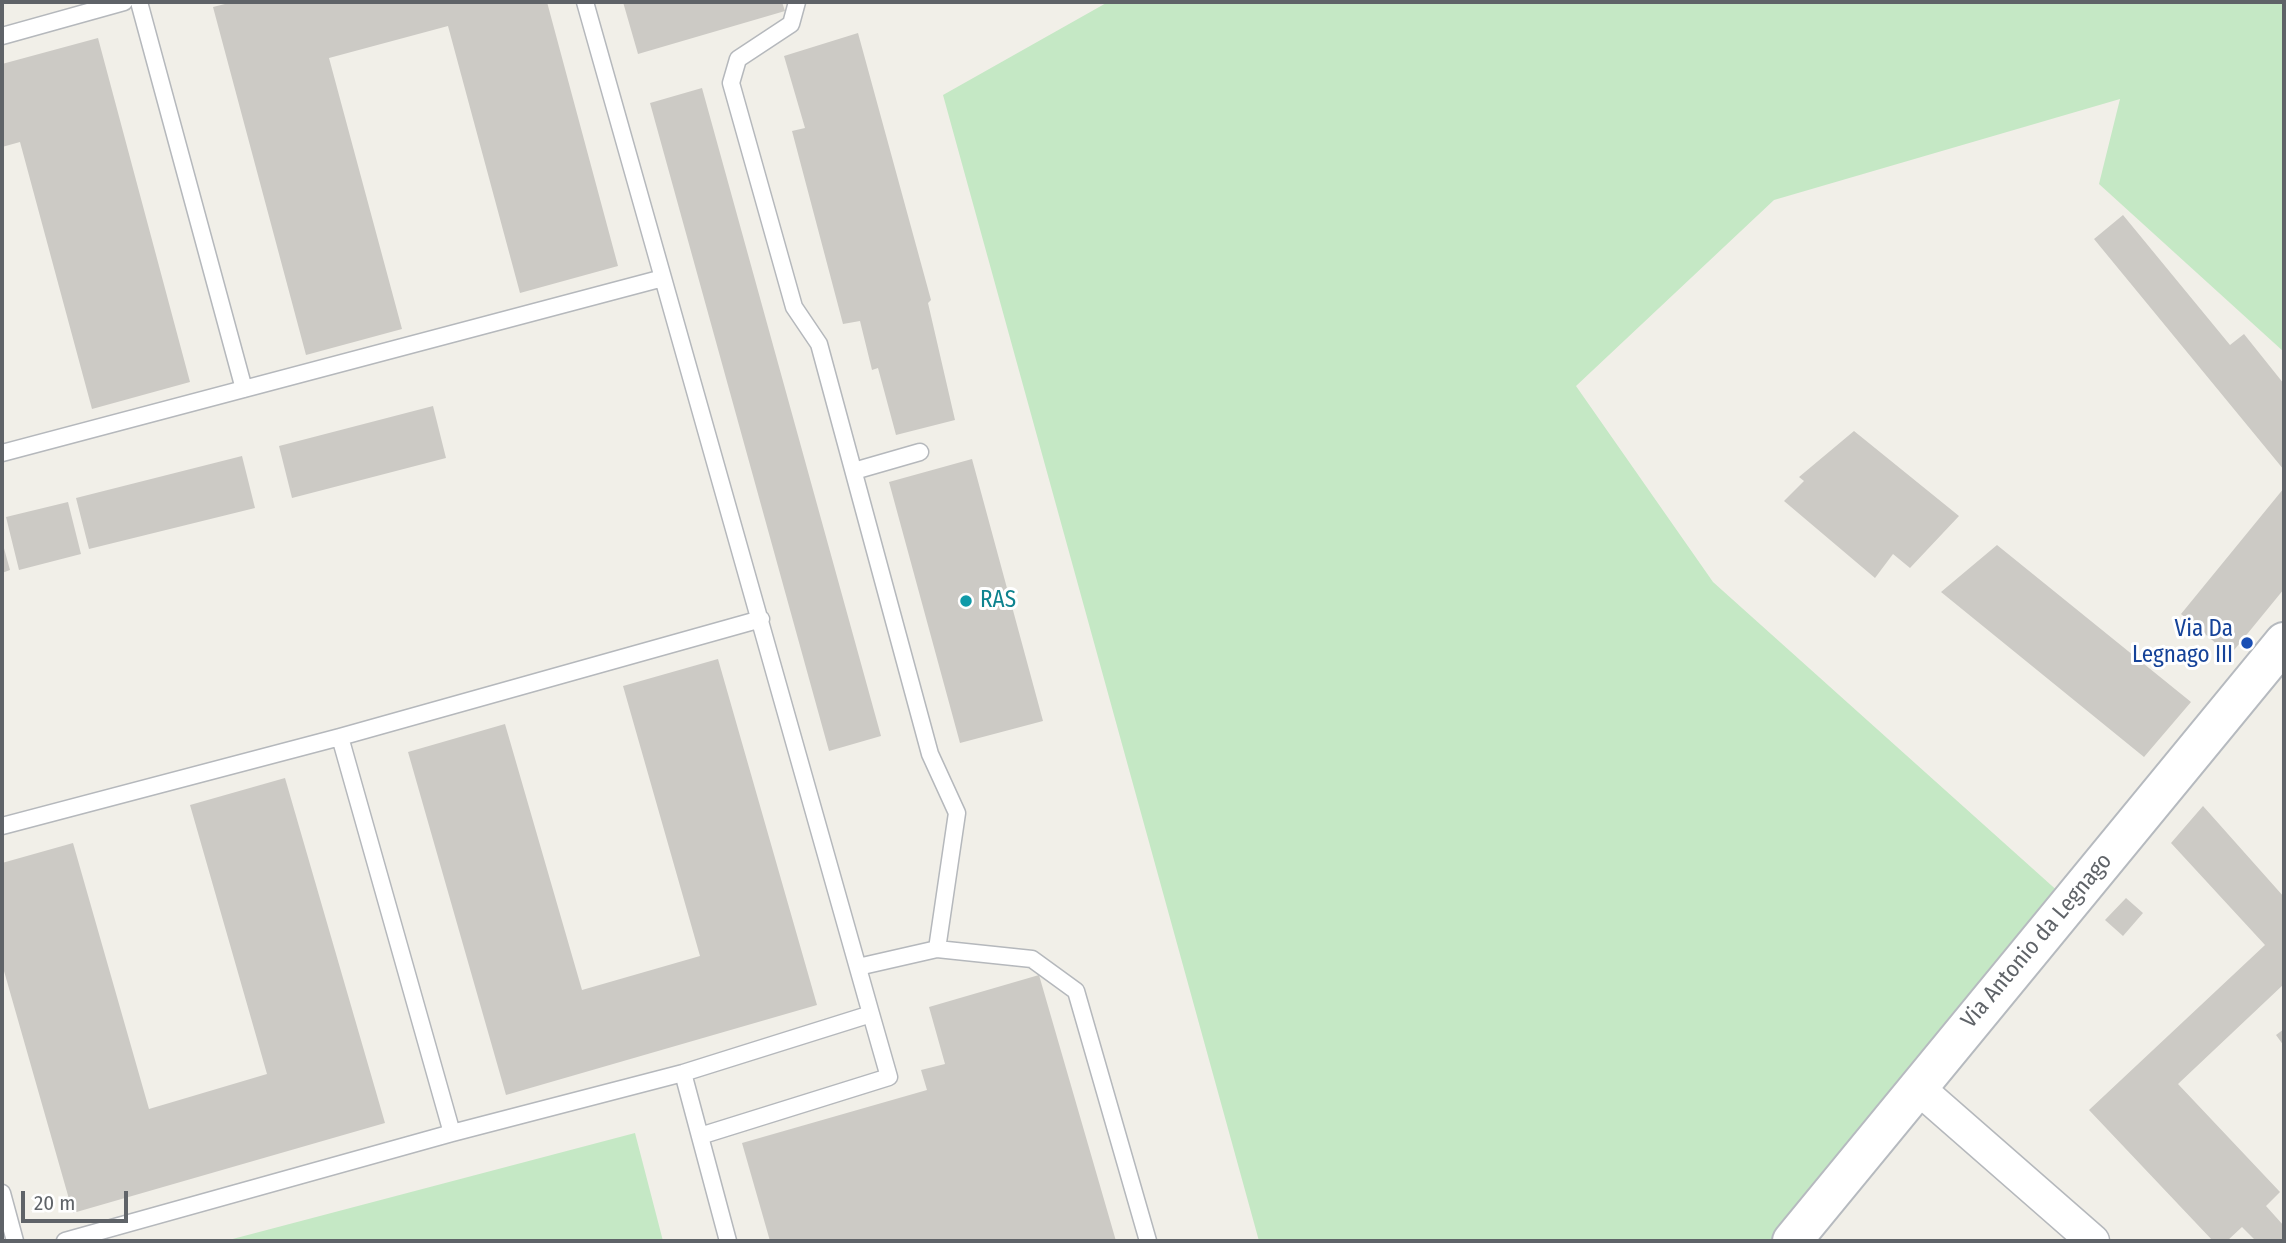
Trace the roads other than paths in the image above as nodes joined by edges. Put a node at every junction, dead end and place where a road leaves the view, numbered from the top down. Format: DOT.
graph roads {
  1 [pos="124,2"];
  2 [pos="139,2"];
  3 [pos="585,2"];
  4 [pos="797,2"];
  5 [pos="2,36"];
  6 [pos="663,278"];
  7 [pos="244,389"];
  8 [pos="920,452"];
  9 [pos="2,453"];
  10 [pos="854,471"];
  11 [pos="761,619"];
  12 [pos="2284,642"];
  13 [pos="340,737"];
  14 [pos="2,826"];
  15 [pos="937,949"];
  16 [pos="858,967"];
  17 [pos="871,1014"];
  18 [pos="683,1073"];
  19 [pos="1917,1087"];
  20 [pos="452,1133"];
  21 [pos="700,1136"];
  22 [pos="2,1193"];
  23 [pos="15,1241"];
  24 [pos="65,1241"];
  25 [pos="728,1241"];
  26 [pos="1148,1241"];
  27 [pos="1792,1241"];
  28 [pos="2093,1241"];
  1 -- 5 [label="lane"];
  2 -- 7 [label="lane"];
  3 -- 6 [label="lane"];
  4 -- 10 [label="lane"];
  6 -- 7 [label="lane"];
  6 -- 11 [label="lane"];
  7 -- 9 [label="lane"];
  8 -- 10 [label="lane"];
  10 -- 15 [label="lane"];
  11 -- 13 [label="lane"];
  11 -- 16 [label="lane"];
  12 -- 19 [label="street, Via Antonio da Legnago"];
  13 -- 14 [label="lane"];
  13 -- 20 [label="lane"];
  15 -- 16 [label="lane"];
  15 -- 26 [label="lane"];
  16 -- 17 [label="lane"];
  17 -- 18 [label="lane"];
  17 -- 21 [label="lane"];
  18 -- 20 [label="lane"];
  18 -- 21 [label="lane"];
  19 -- 27 [label="street, Via Antonio da Legnago"];
  19 -- 28 [label="street"];
  20 -- 24 [label="lane"];
  21 -- 25 [label="lane"];
  22 -- 23 [label="lane"];
}
